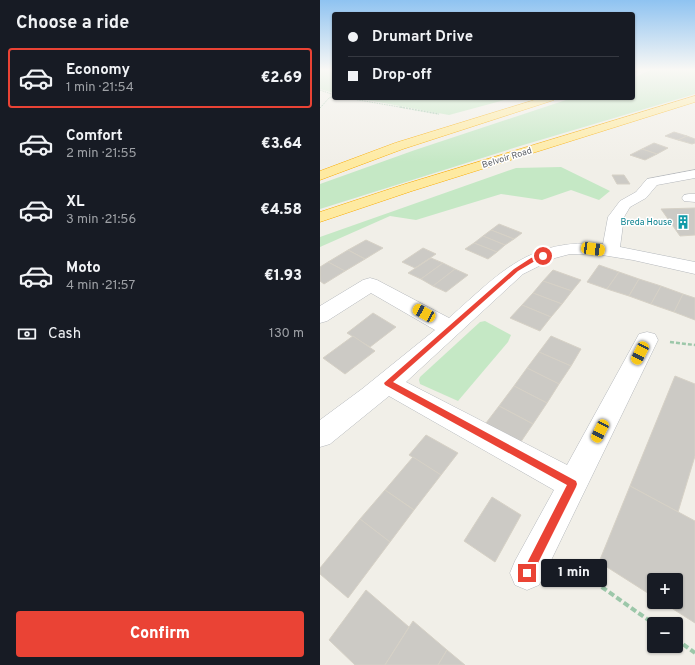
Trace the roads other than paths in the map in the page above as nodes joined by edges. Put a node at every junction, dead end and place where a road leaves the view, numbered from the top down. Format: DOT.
graph roads {
  1 [pos="544,100"];
  2 [pos="692,100"];
  3 [pos="695,174"];
  4 [pos="320,176"];
  5 [pos="320,217"];
  6 [pos="610,252"];
  7 [pos="695,268"];
  8 [pos="320,316"];
  9 [pos="450,328"];
  10 [pos="647,340"];
  11 [pos="387,383"];
  12 [pos="320,435"];
  13 [pos="573,484"];
  14 [pos="527,573"];
  1 -- 4 [label="highway"];
  2 -- 5 [label="highway, Belvoir Road"];
  3 -- 6 [label="street"];
  6 -- 7 [label="street"];
  6 -- 9 [label="street"];
  8 -- 9 [label="street"];
  9 -- 11 [label="street"];
  10 -- 13 [label="street"];
  11 -- 12 [label="street"];
  11 -- 13 [label="street"];
  13 -- 14 [label="street"];
}
